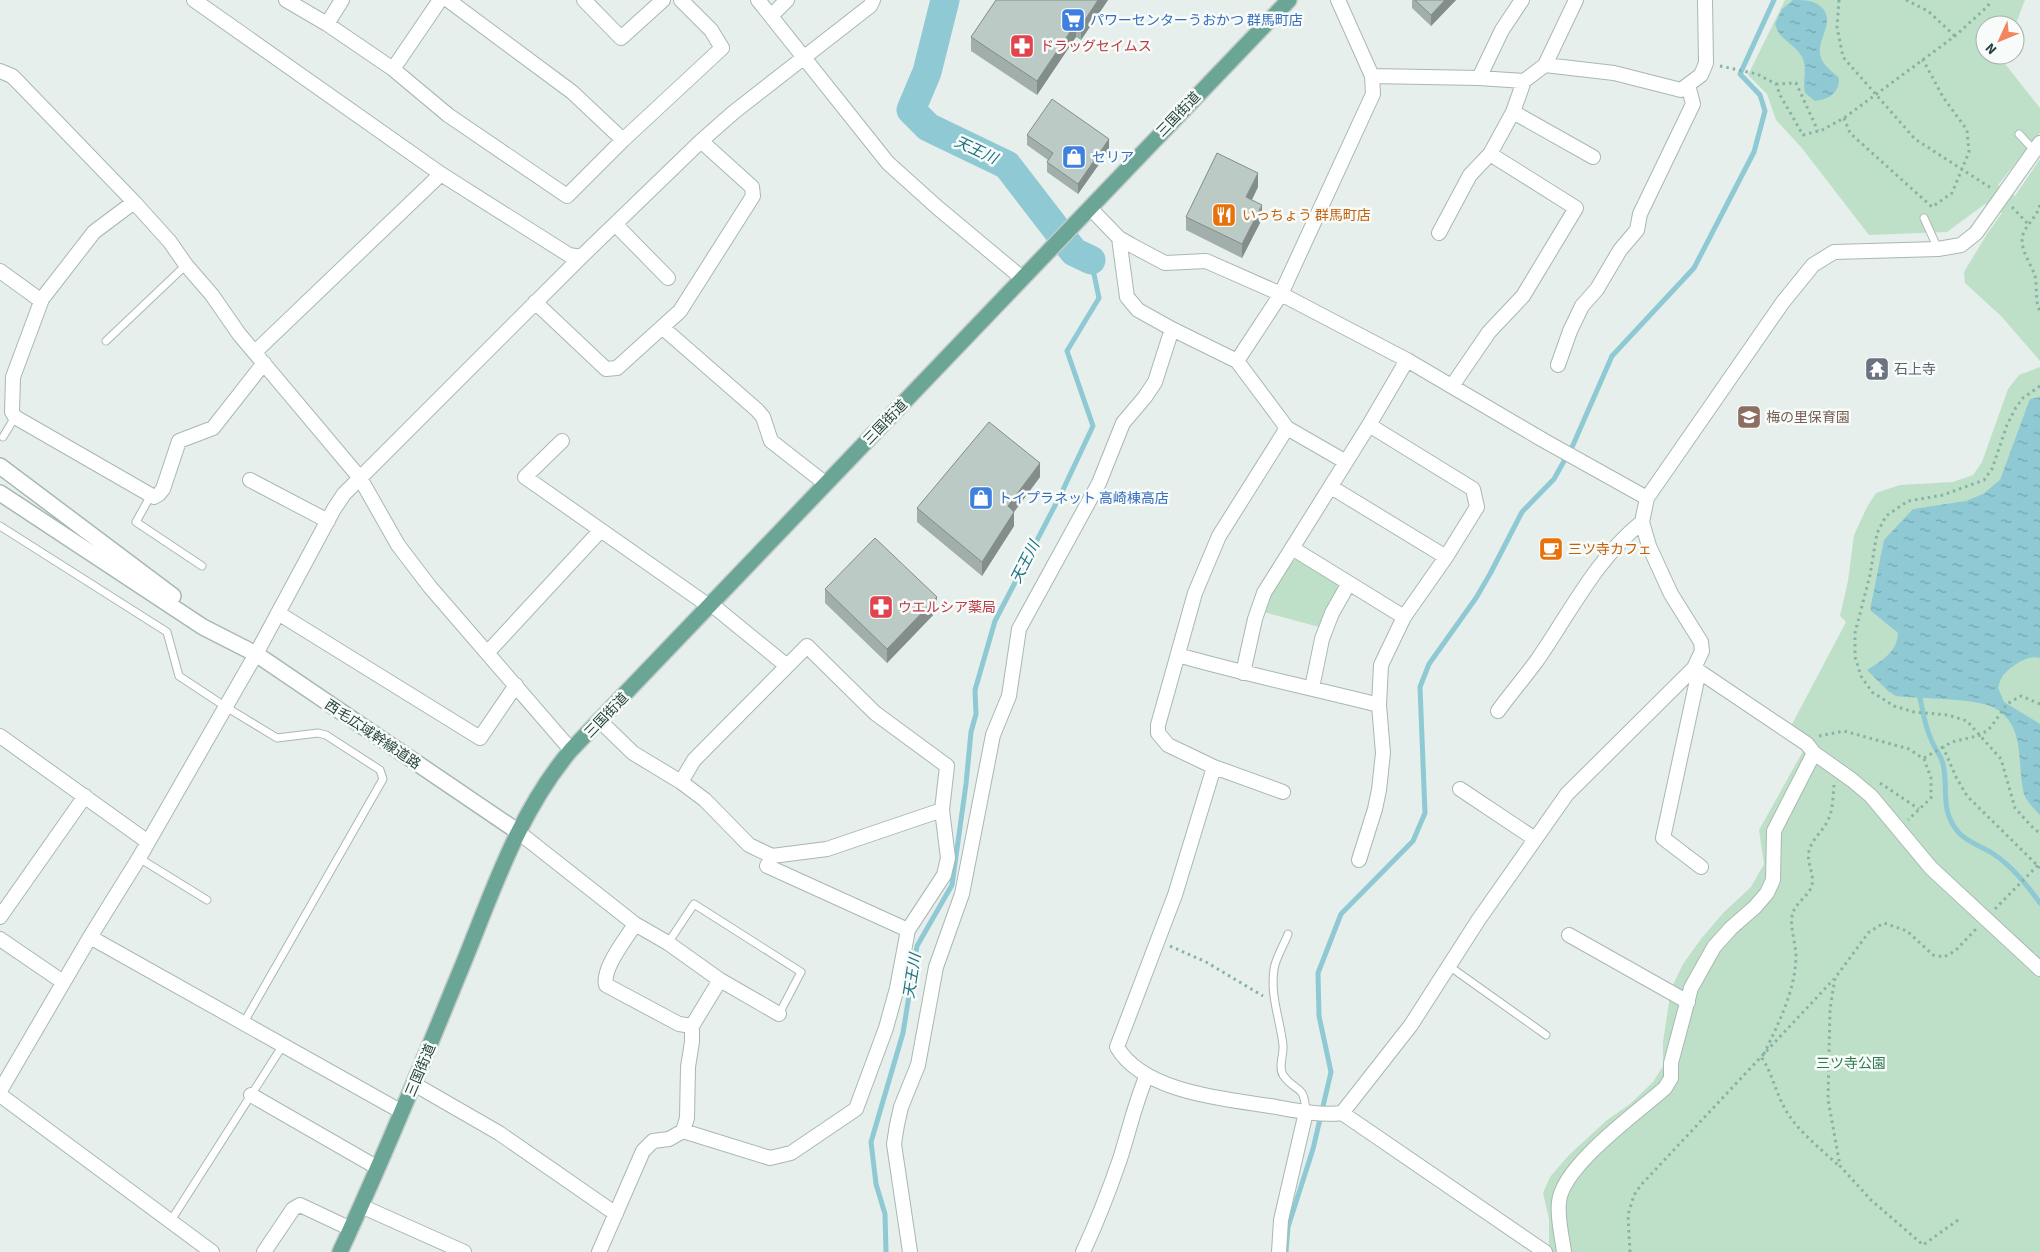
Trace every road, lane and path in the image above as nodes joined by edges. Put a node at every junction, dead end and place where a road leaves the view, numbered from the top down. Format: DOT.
graph roads {
  1 [pos="194,0"];
  2 [pos="286,0"];
  3 [pos="342,0"];
  4 [pos="440,0"];
  5 [pos="448,0"];
  6 [pos="584,0"];
  7 [pos="663,0"];
  8 [pos="681,0"];
  9 [pos="758,0"];
  10 [pos="787,0"];
  11 [pos="873,0"];
  12 [pos="1289,0"];
  13 [pos="1338,0"];
  14 [pos="1522,0"];
  15 [pos="1576,0"];
  16 [pos="1705,0"];
  17 [pos="1839,0"];
  18 [pos="1906,0"];
  19 [pos="1991,0"];
  20 [pos="771,16"];
  21 [pos="327,24"];
  22 [pos="1955,36"];
  23 [pos="804,58"];
  24 [pos="1922,58"];
  25 [pos="1706,63"];
  26 [pos="1545,65"];
  27 [pos="393,69"];
  28 [pos="0,71"];
  29 [pos="1372,76"];
  30 [pos="1479,78"];
  31 [pos="1524,81"];
  32 [pos="1776,84"];
  33 [pos="1688,85"];
  34 [pos="1875,93"];
  35 [pos="1513,112"];
  36 [pos="1844,118"];
  37 [pos="1818,131"];
  38 [pos="2019,134"];
  39 [pos="623,140"];
  40 [pos="701,141"];
  41 [pos="2037,146"];
  42 [pos="1490,154"];
  43 [pos="1593,157"];
  44 [pos="1963,170"];
  45 [pos="441,174"];
  46 [pos="2003,196"];
  47 [pos="134,202"];
  48 [pos="2040,205"];
  49 [pos="1090,208"];
  50 [pos="1924,218"];
  51 [pos="615,224"];
  52 [pos="2030,225"];
  53 [pos="1439,233"];
  54 [pos="1119,238"];
  55 [pos="1938,249"];
  56 [pos="581,257"];
  57 [pos="186,265"];
  58 [pos="0,271"];
  59 [pos="668,278"];
  60 [pos="1022,278"];
  61 [pos="1280,294"];
  62 [pos="42,299"];
  63 [pos="536,302"];
  64 [pos="2040,311"];
  65 [pos="663,328"];
  66 [pos="1172,329"];
  67 [pos="106,342"];
  68 [pos="260,357"];
  69 [pos="1407,360"];
  70 [pos="1237,361"];
  71 [pos="1558,365"];
  72 [pos="1452,386"];
  73 [pos="2040,386"];
  74 [pos="15,417"];
  75 [pos="1369,425"];
  76 [pos="1287,428"];
  77 [pos="3,437"];
  78 [pos="562,441"];
  79 [pos="1346,462"];
  80 [pos="0,466"];
  81 [pos="360,478"];
  82 [pos="250,480"];
  83 [pos="826,484"];
  84 [pos="1331,487"];
  85 [pos="0,493"];
  86 [pos="151,495"];
  87 [pos="1647,498"];
  88 [pos="328,521"];
  89 [pos="1642,522"];
  90 [pos="0,526"];
  91 [pos="600,530"];
  92 [pos="1292,548"];
  93 [pos="1446,557"];
  94 [pos="202,566"];
  95 [pos="1349,583"];
  96 [pos="710,605"];
  97 [pos="278,613"];
  98 [pos="1404,617"];
  99 [pos="227,638"];
  100 [pos="488,652"];
  101 [pos="256,654"];
  102 [pos="1178,656"];
  103 [pos="787,666"];
  104 [pos="1696,670"];
  105 [pos="1243,673"];
  106 [pos="516,685"];
  107 [pos="1312,688"];
  108 [pos="2040,704"];
  109 [pos="1379,705"];
  110 [pos="226,707"];
  111 [pos="1498,710"];
  112 [pos="600,721"];
  113 [pos="1981,735"];
  114 [pos="0,736"];
  115 [pos="1943,747"];
  116 [pos="1810,749"];
  117 [pos="571,750"];
  118 [pos="1924,759"];
  119 [pos="1214,767"];
  120 [pos="1835,768"];
  121 [pos="681,782"];
  122 [pos="1460,789"];
  123 [pos="1283,792"];
  124 [pos="85,796"];
  125 [pos="942,810"];
  126 [pos="1912,828"];
  127 [pos="517,831"];
  128 [pos="2040,833"];
  129 [pos="1535,839"];
  130 [pos="148,842"];
  131 [pos="772,856"];
  132 [pos="140,858"];
  133 [pos="1359,860"];
  134 [pos="2039,866"];
  135 [pos="1701,867"];
  136 [pos="207,900"];
  137 [pos="1988,902"];
  138 [pos="1991,913"];
  139 [pos="2001,913"];
  140 [pos="0,917"];
  141 [pos="635,924"];
  142 [pos="908,930"];
  143 [pos="1288,934"];
  144 [pos="1569,935"];
  145 [pos="90,937"];
  146 [pos="0,939"];
  147 [pos="1158,940"];
  148 [pos="668,943"];
  149 [pos="1449,966"];
  150 [pos="2040,969"];
  151 [pos="1835,978"];
  152 [pos="720,980"];
  153 [pos="63,982"];
  154 [pos="1274,1002"];
  155 [pos="1688,1002"];
  156 [pos="779,1014"];
  157 [pos="243,1024"];
  158 [pos="692,1026"];
  159 [pos="1546,1035"];
  160 [pos="283,1045"];
  161 [pos="1762,1058"];
  162 [pos="1147,1075"];
  163 [pos="414,1084"];
  164 [pos="0,1091"];
  165 [pos="251,1094"];
  166 [pos="0,1095"];
  167 [pos="402,1112"];
  168 [pos="1306,1112"];
  169 [pos="1342,1114"];
  170 [pos="683,1130"];
  171 [pos="1840,1166"];
  172 [pos="378,1168"];
  173 [pos="361,1206"];
  174 [pos="616,1214"];
  175 [pos="1958,1220"];
  176 [pos="170,1222"];
  177 [pos="351,1229"];
  178 [pos="212,1252"];
  179 [pos="264,1252"];
  180 [pos="340,1252"];
  181 [pos="464,1252"];
  182 [pos="599,1252"];
  183 [pos="910,1252"];
  184 [pos="1083,1252"];
  185 [pos="1279,1252"];
  186 [pos="1545,1252"];
  187 [pos="1564,1252"];
  188 [pos="1630,1252"];
  1 -- 45 [label="street"];
  2 -- 21 [label="street"];
  3 -- 21 [label="street"];
  4 -- 27 [label="street"];
  5 -- 39 [label="street"];
  6 -- 7 [label="street"];
  8 -- 39 [label="street"];
  9 -- 20 [label="street"];
  10 -- 20 [label="street"];
  11 -- 23 [label="street"];
  12 -- 49 [label="main road, 三国街道"];
  13 -- 29 [label="street"];
  14 -- 30 [label="street"];
  15 -- 26 [label="street"];
  16 -- 25 [label="street"];
  17 -- 34 [label="path"];
  18 -- 22 [label="path"];
  19 -- 22 [label="path"];
  20 -- 23 [label="street"];
  21 -- 27 [label="street"];
  22 -- 24 [label="path"];
  23 -- 40 [label="street"];
  23 -- 60 [label="street"];
  24 -- 34 [label="path"];
  24 -- 44 [label="path"];
  25 -- 32 [label="path"];
  25 -- 33 [label="street"];
  26 -- 31 [label="street"];
  26 -- 33 [label="street"];
  27 -- 39 [label="street"];
  28 -- 47 [label="street"];
  29 -- 30 [label="street"];
  29 -- 61 [label="street"];
  30 -- 31 [label="street"];
  31 -- 35 [label="street"];
  32 -- 37 [label="path"];
  32 -- 37 [label="path"];
  33 -- 71 [label="street"];
  34 -- 36 [label="path"];
  34 -- 44 [label="path"];
  35 -- 42 [label="street"];
  35 -- 43 [label="street"];
  36 -- 37 [label="path"];
  36 -- 44 [label="path"];
  38 -- 41 [label="lane"];
  40 -- 51 [label="street"];
  40 -- 65 [label="street"];
  41 -- 46 [label="street"];
  42 -- 53 [label="street"];
  42 -- 72 [label="street"];
  44 -- 46 [label="path"];
  45 -- 56 [label="street"];
  45 -- 68 [label="street"];
  46 -- 52 [label="path"];
  46 -- 55 [label="street"];
  47 -- 57 [label="street"];
  47 -- 62 [label="street"];
  48 -- 52 [label="path"];
  49 -- 54 [label="street"];
  49 -- 60 [label="main road, 三国街道"];
  50 -- 55 [label="lane"];
  51 -- 56 [label="street"];
  51 -- 59 [label="street"];
  52 -- 64 [label="path"];
  54 -- 61 [label="street"];
  54 -- 66 [label="street"];
  55 -- 87 [label="street"];
  56 -- 63 [label="street"];
  57 -- 67 [label="lane"];
  57 -- 68 [label="street"];
  58 -- 62 [label="street"];
  60 -- 83 [label="main road, 三国街道"];
  61 -- 69 [label="street"];
  61 -- 70 [label="street"];
  62 -- 74 [label="street"];
  63 -- 65 [label="street"];
  63 -- 81 [label="street"];
  65 -- 83 [label="street"];
  66 -- 70 [label="street"];
  66 -- 183 [label="street"];
  68 -- 81 [label="street"];
  68 -- 86 [label="street"];
  69 -- 72 [label="street"];
  69 -- 75 [label="street"];
  70 -- 76 [label="street"];
  72 -- 87 [label="street"];
  73 -- 113 [label="path"];
  74 -- 77 [label="lane"];
  74 -- 86 [label="street"];
  75 -- 79 [label="street"];
  75 -- 93 [label="street"];
  76 -- 79 [label="street"];
  76 -- 102 [label="street"];
  78 -- 91 [label="street"];
  79 -- 84 [label="street"];
  80 -- 99 [label="street, 西毛広域幹線道路"];
  81 -- 88 [label="street"];
  81 -- 100 [label="street"];
  82 -- 88 [label="street"];
  83 -- 96 [label="main road, 三国街道"];
  84 -- 92 [label="street"];
  84 -- 93 [label="street"];
  85 -- 99 [label="street, 西毛広域幹線道路"];
  86 -- 94 [label="lane"];
  87 -- 89 [label="street"];
  88 -- 97 [label="street"];
  89 -- 104 [label="street"];
  89 -- 111 [label="street"];
  90 -- 110 [label="lane"];
  91 -- 96 [label="street"];
  91 -- 100 [label="street"];
  92 -- 95 [label="street"];
  92 -- 105 [label="street"];
  93 -- 98 [label="street"];
  95 -- 98 [label="street"];
  95 -- 107 [label="street"];
  96 -- 103 [label="street"];
  96 -- 112 [label="main road, 三国街道"];
  97 -- 101 [label="street"];
  97 -- 106 [label="street"];
  98 -- 109 [label="street"];
  99 -- 101 [label="street, 西毛広域幹線道路"];
  100 -- 106 [label="street"];
  101 -- 110 [label="street"];
  101 -- 127 [label="street, 西毛広域幹線道路"];
  102 -- 105 [label="street"];
  102 -- 119 [label="street"];
  103 -- 121 [label="street"];
  103 -- 125 [label="street"];
  104 -- 116 [label="street"];
  104 -- 129 [label="street"];
  104 -- 135 [label="street"];
  105 -- 107 [label="street"];
  106 -- 117 [label="street"];
  107 -- 109 [label="street"];
  108 -- 113 [label="path"];
  109 -- 133 [label="street"];
  110 -- 130 [label="street"];
  110 -- 157 [label="lane"];
  112 -- 117 [label="main road, 三国街道"];
  112 -- 121 [label="street"];
  113 -- 115 [label="path"];
  113 -- 128 [label="path"];
  114 -- 124 [label="street"];
  115 -- 118 [label="path"];
  115 -- 134 [label="path"];
  116 -- 118 [label="path"];
  116 -- 120 [label="street"];
  116 -- 155 [label="street"];
  117 -- 127 [label="main road, 三国街道"];
  118 -- 126 [label="path"];
  119 -- 123 [label="street"];
  119 -- 147 [label="street"];
  120 -- 138 [label="street"];
  120 -- 161 [label="path"];
  121 -- 131 [label="street"];
  122 -- 129 [label="street"];
  124 -- 130 [label="street"];
  124 -- 140 [label="street"];
  125 -- 131 [label="street"];
  125 -- 142 [label="street"];
  127 -- 141 [label="street"];
  127 -- 163 [label="main road, 三国街道"];
  129 -- 149 [label="street"];
  130 -- 132 [label="street"];
  131 -- 142 [label="street"];
  132 -- 136 [label="lane"];
  132 -- 145 [label="street"];
  134 -- 138 [label="path"];
  137 -- 138 [label="path"];
  138 -- 139 [label="path"];
  138 -- 150 [label="street"];
  138 -- 151 [label="path"];
  141 -- 148 [label="street"];
  141 -- 158 [label="street"];
  142 -- 170 [label="street"];
  143 -- 154 [label="lane"];
  144 -- 155 [label="street"];
  145 -- 153 [label="street"];
  145 -- 157 [label="street"];
  146 -- 153 [label="street"];
  147 -- 154 [label="path"];
  147 -- 162 [label="street"];
  148 -- 152 [label="street"];
  148 -- 156 [label="lane"];
  149 -- 159 [label="lane"];
  149 -- 169 [label="street"];
  151 -- 161 [label="path"];
  151 -- 171 [label="path"];
  152 -- 156 [label="street"];
  152 -- 158 [label="street"];
  153 -- 164 [label="street"];
  154 -- 168 [label="lane"];
  155 -- 187 [label="street"];
  157 -- 160 [label="street"];
  158 -- 170 [label="street"];
  160 -- 165 [label="lane"];
  160 -- 167 [label="street"];
  161 -- 171 [label="path"];
  161 -- 188 [label="path"];
  162 -- 168 [label="street"];
  162 -- 184 [label="street"];
  163 -- 167 [label="main road, 三国街道"];
  163 -- 174 [label="street"];
  165 -- 172 [label="street"];
  165 -- 176 [label="lane"];
  166 -- 176 [label="street"];
  167 -- 172 [label="main road, 三国街道"];
  168 -- 169 [label="street"];
  168 -- 185 [label="street"];
  169 -- 186 [label="street"];
  170 -- 174 [label="street"];
  171 -- 175 [label="path"];
  172 -- 173 [label="main road, 三国街道"];
  173 -- 177 [label="main road, 三国街道"];
  173 -- 181 [label="street"];
  174 -- 182 [label="street"];
  176 -- 178 [label="street"];
  177 -- 179 [label="street"];
  177 -- 180 [label="main road, 三国街道"];
}
